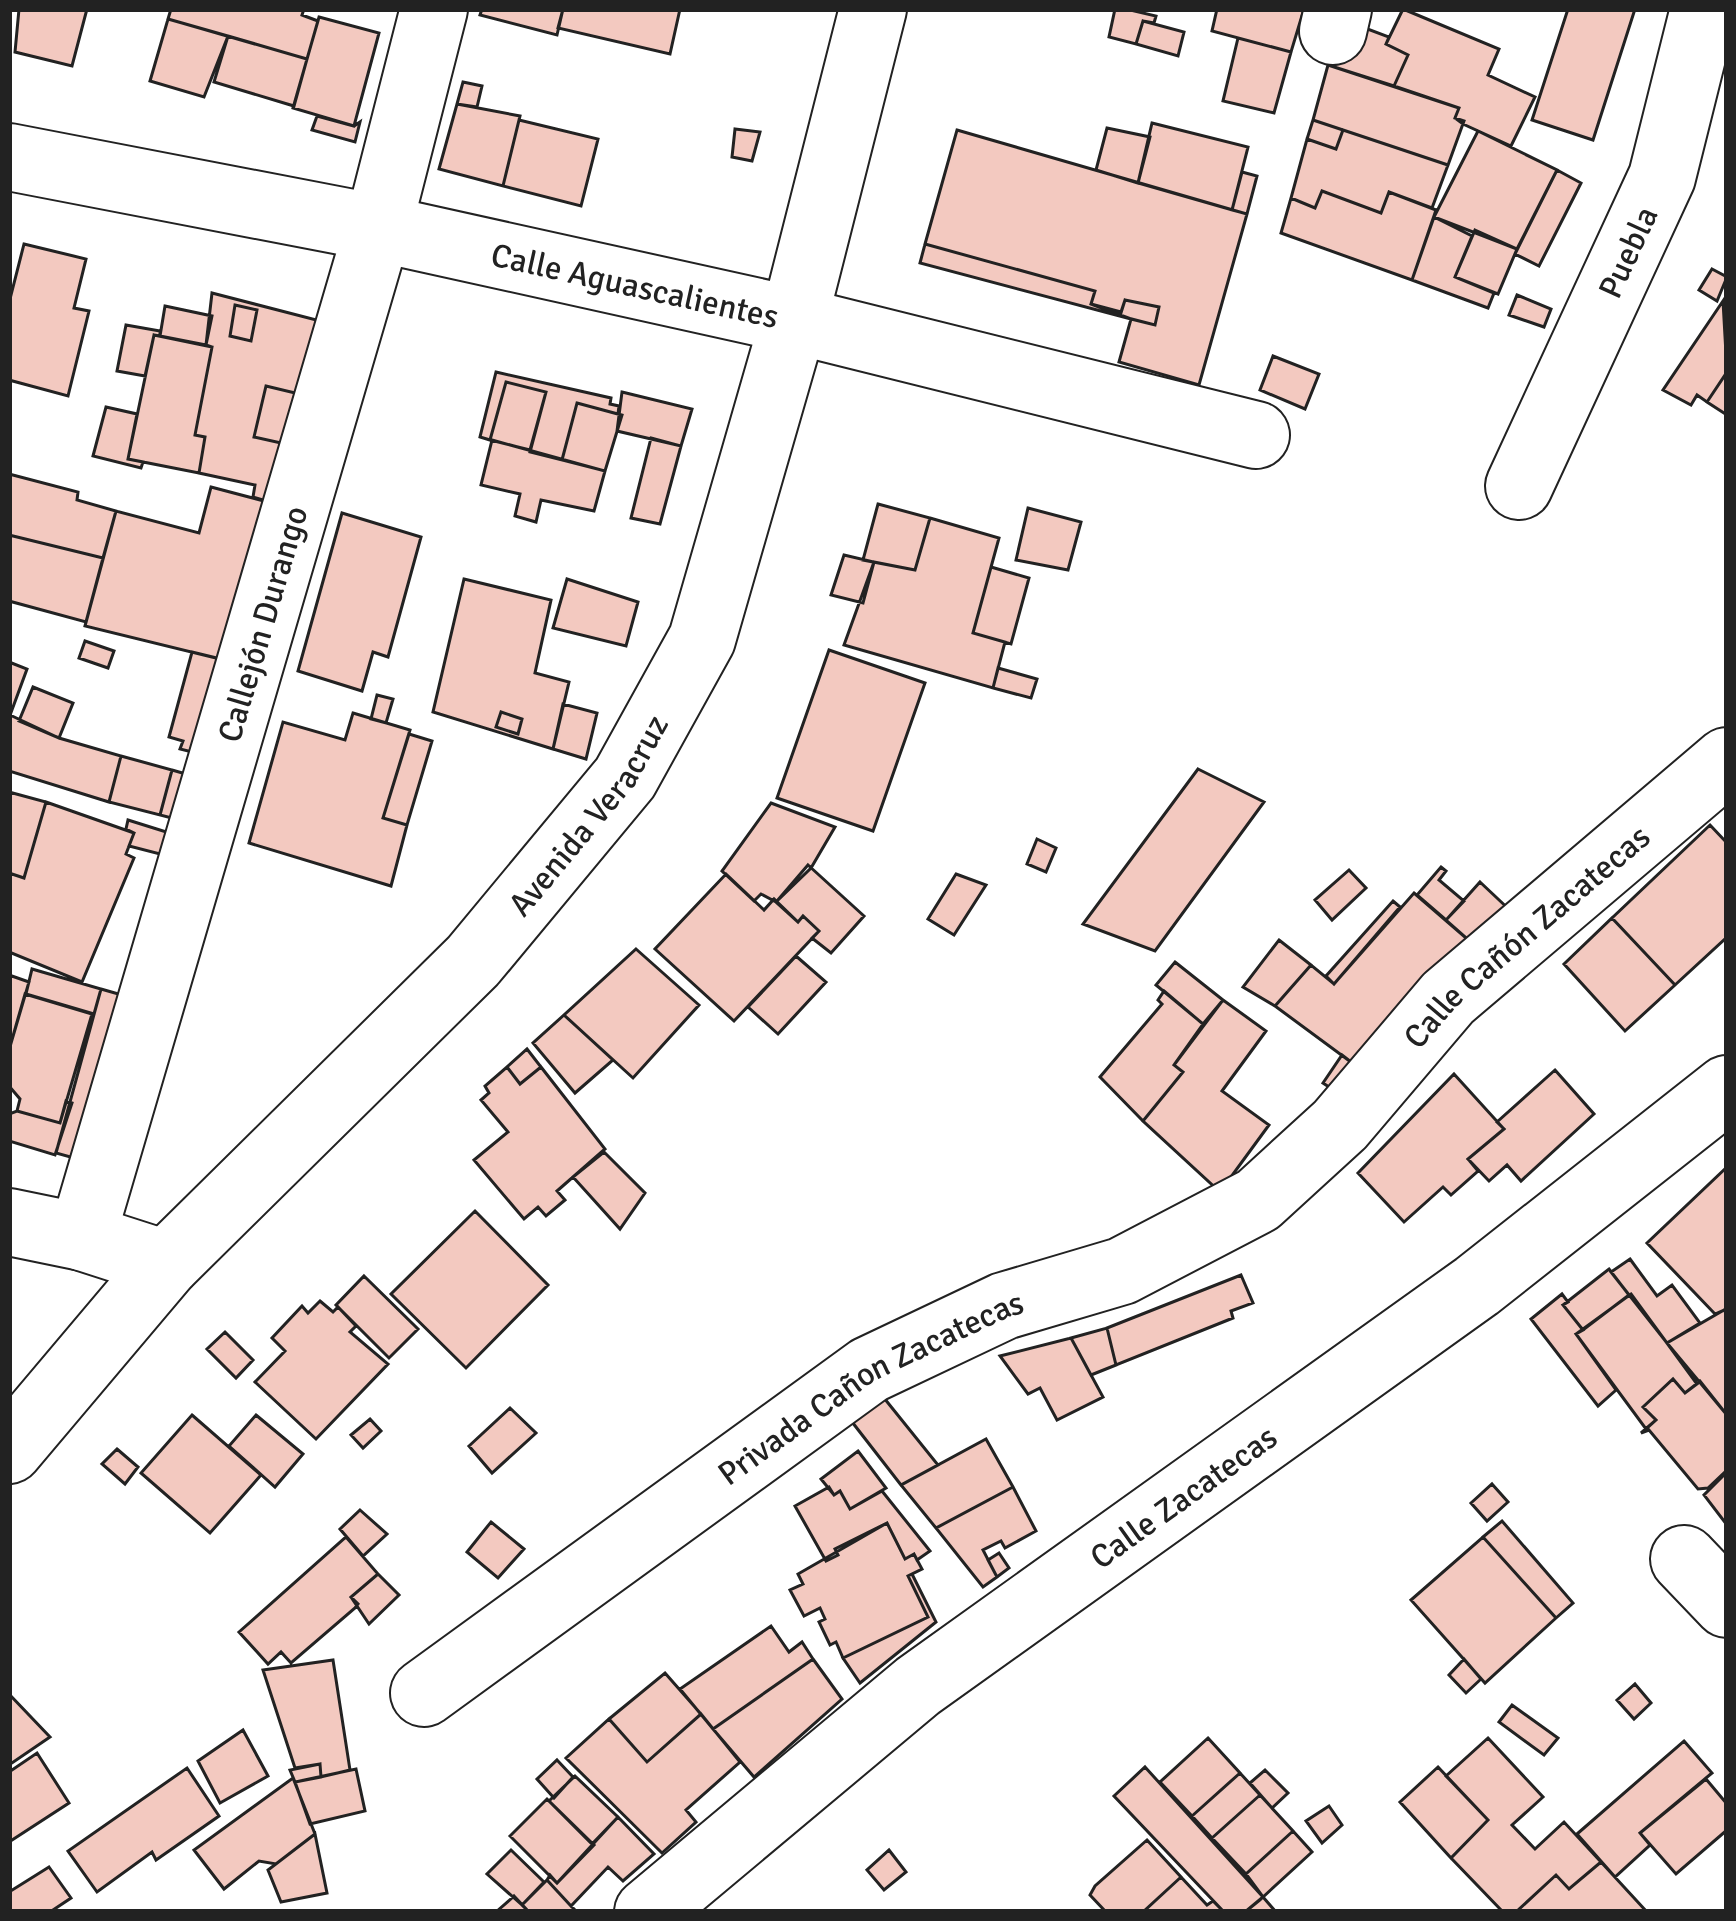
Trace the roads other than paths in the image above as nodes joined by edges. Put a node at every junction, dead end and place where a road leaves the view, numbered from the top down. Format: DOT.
graph roads {
  1 [pos="434,9"];
  2 [pos="873,9"];
  3 [pos="1704,9"];
  4 [pos="9,158"];
  5 [pos="378,228"];
  6 [pos="794,320"];
  7 [pos="1256,434"];
  8 [pos="1519,486"];
  9 [pos="1727,761"];
  10 [pos="1727,1089"];
  11 [pos="1340,1125"];
  12 [pos="9,1222"];
  13 [pos="82,1237"];
  14 [pos="166,1264"];
  15 [pos="9,1450"];
  16 [pos="424,1693"];
  17 [pos="647,1912"];
  1 -- 5 [label="street, Callejón Durango"];
  2 -- 6 [label="street, Avenida Veracruz"];
  3 -- 8 [label="street, Puebla"];
  4 -- 5 [label="street, Calle Aguascalientes"];
  5 -- 6 [label="street, Calle Aguascalientes"];
  5 -- 13 [label="street, Callejón Durango"];
  6 -- 7 [label="street, Calle Aguascalientes"];
  6 -- 14 [label="street, Avenida Veracruz"];
  9 -- 11 [label="street, Calle Cañón Zacatecas"];
  10 -- 17 [label="street, Calle Zacatecas"];
  11 -- 16 [label="street, Privada Cañon Zacatecas"];
  12 -- 13 [label="street"];
  13 -- 14 [label="street"];
  14 -- 15 [label="street, Avenida Veracruz"];
}
